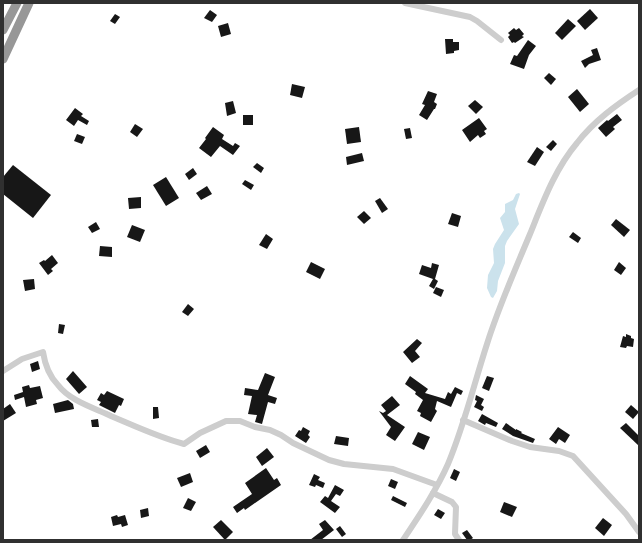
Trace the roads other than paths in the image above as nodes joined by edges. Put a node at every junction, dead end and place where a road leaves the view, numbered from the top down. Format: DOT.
graph roads {
  1 [pos="17,3"];
  2 [pos="29,3"];
  3 [pos="405,3"];
  4 [pos="3,30"];
  5 [pos="501,40"];
  6 [pos="3,59"];
  7 [pos="639,90"];
  8 [pos="3,372"];
  9 [pos="463,420"];
  10 [pos="437,486"];
  11 [pos="433,493"];
  12 [pos="639,532"];
  13 [pos="403,540"];
  14 [pos="459,540"];
  1 -- 4 [label="highway"];
  2 -- 6 [label="highway"];
  3 -- 5 [label="street"];
  7 -- 9 [label="street"];
  8 -- 10 [label="street"];
  9 -- 10 [label="street"];
  9 -- 12 [label="street"];
  10 -- 11 [label="street"];
  11 -- 13 [label="street"];
  11 -- 14 [label="street"];
}
